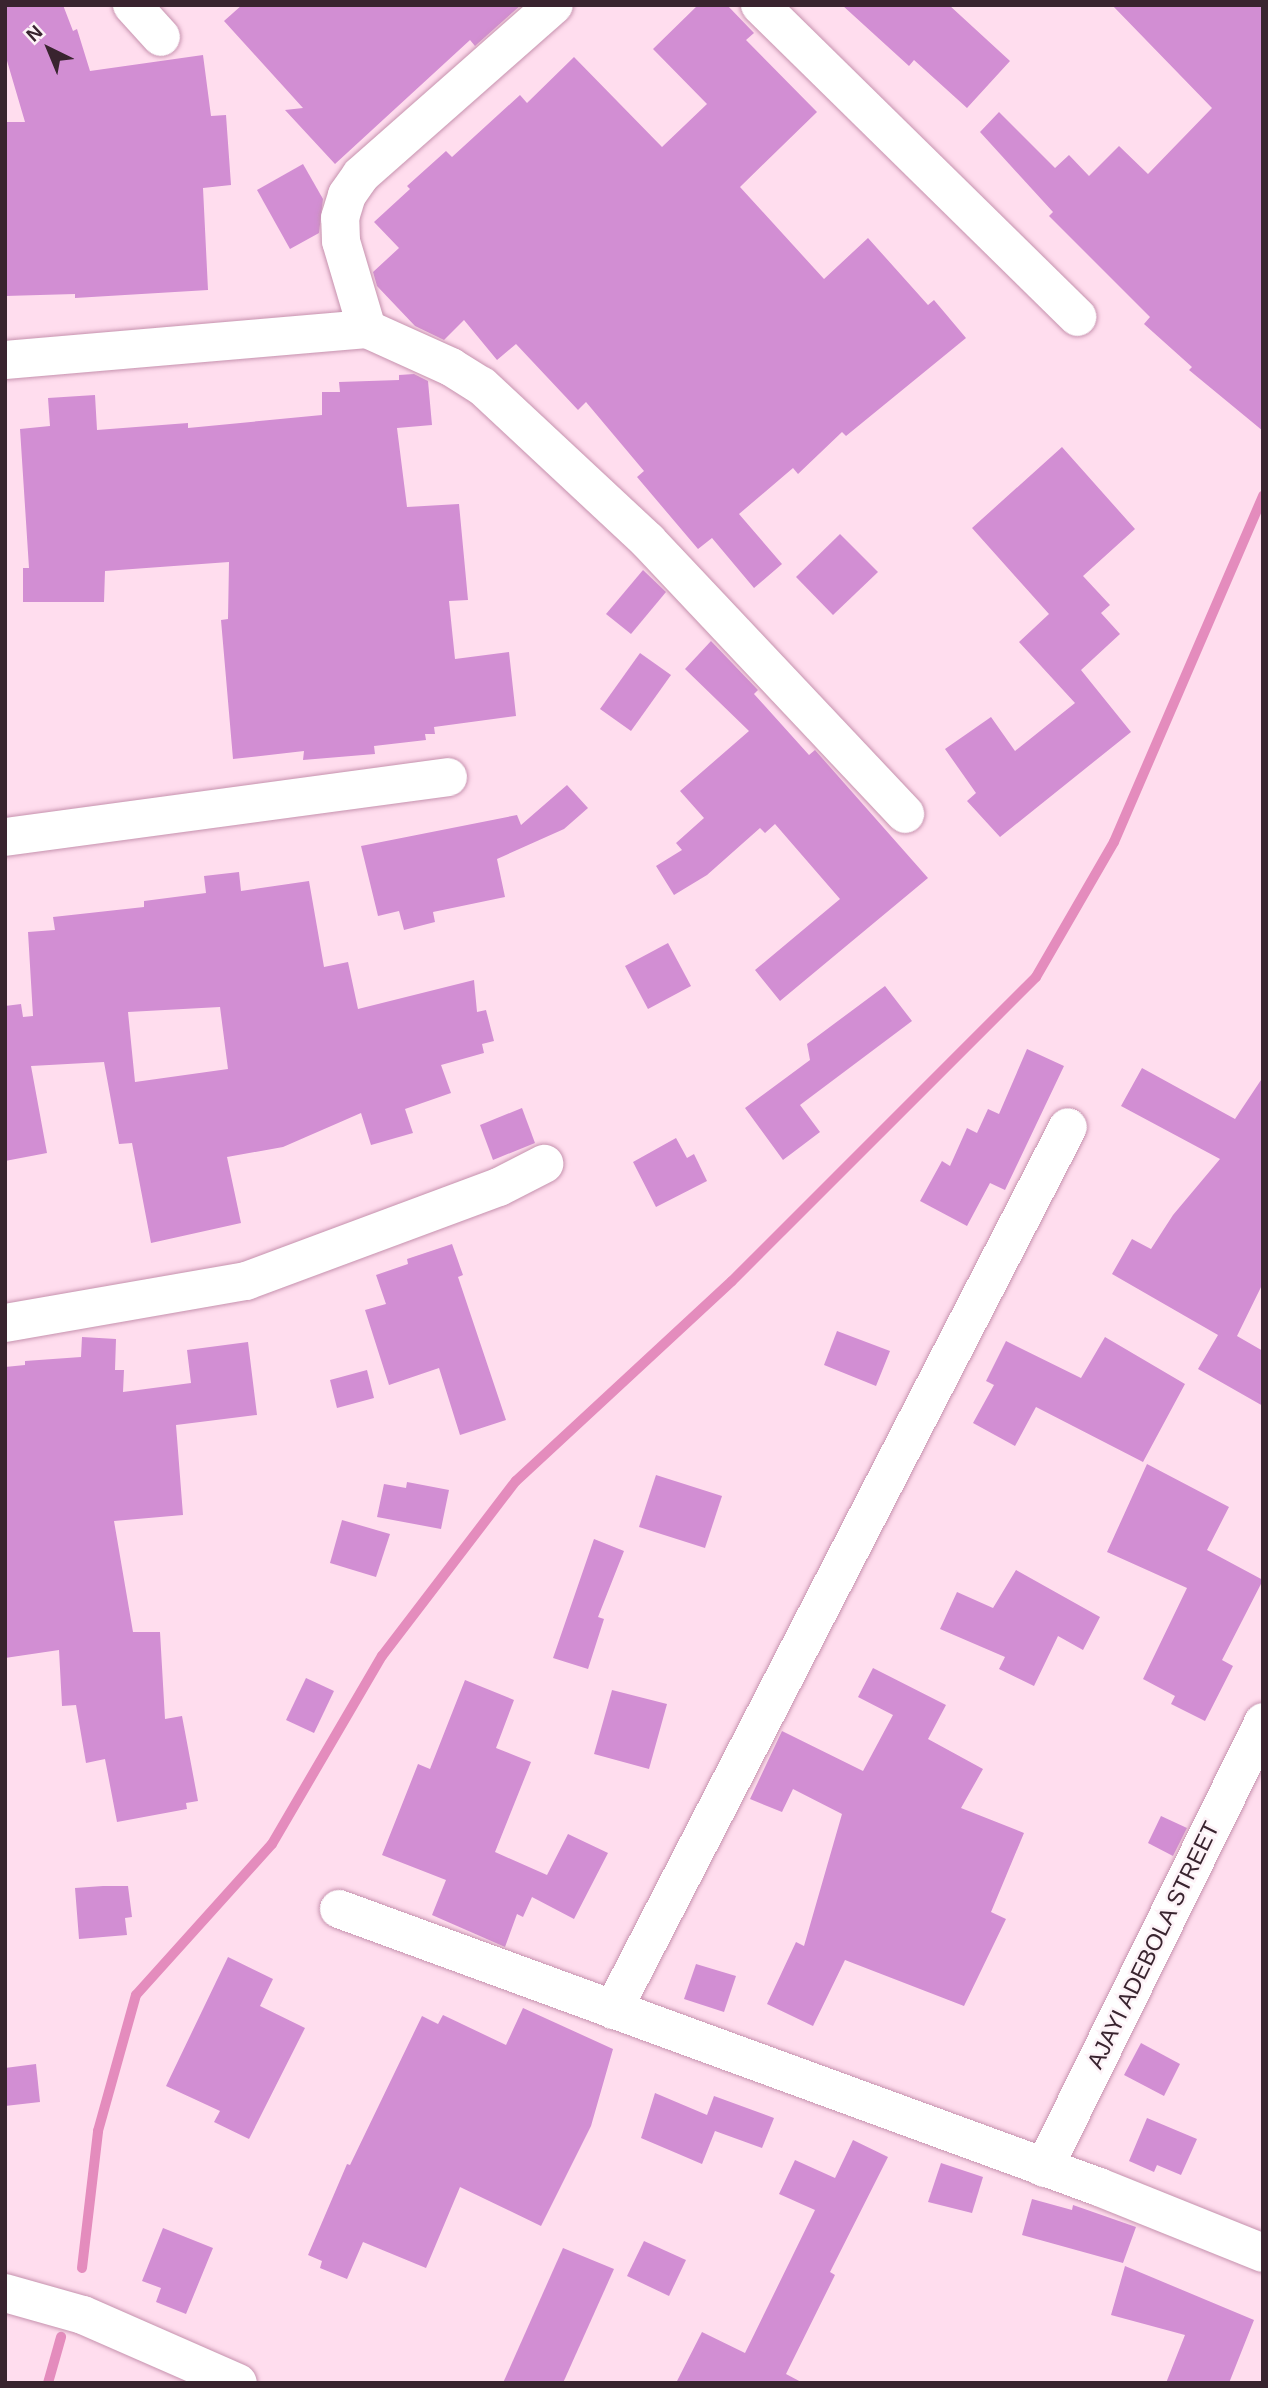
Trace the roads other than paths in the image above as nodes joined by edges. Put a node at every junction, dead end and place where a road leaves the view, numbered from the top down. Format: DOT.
graph roads {
  1 [pos="132,5"];
  2 [pos="554,5"];
  3 [pos="760,5"];
  4 [pos="161,37"];
  5 [pos="1077,317"];
  6 [pos="367,329"];
  7 [pos="5,360"];
  8 [pos="448,777"];
  9 [pos="905,814"];
  10 [pos="5,837"];
  11 [pos="1068,1127"];
  12 [pos="544,1164"];
  13 [pos="5,1323"];
  14 [pos="1263,1722"];
  15 [pos="339,1909"];
  16 [pos="613,2010"];
  17 [pos="1044,2168"];
  18 [pos="1263,2253"];
  19 [pos="5,2293"];
  20 [pos="238,2383"];
  1 -- 4 [label="street"];
  2 -- 6 [label="street"];
  3 -- 5 [label="street"];
  6 -- 7 [label="street"];
  6 -- 9 [label="street"];
  8 -- 10 [label="street"];
  11 -- 16 [label="street"];
  12 -- 13 [label="street"];
  14 -- 17 [label="street, AJAYI ADEBOLA STREET"];
  15 -- 16 [label="street"];
  16 -- 17 [label="street"];
  17 -- 18 [label="street"];
  19 -- 20 [label="street"];
}
